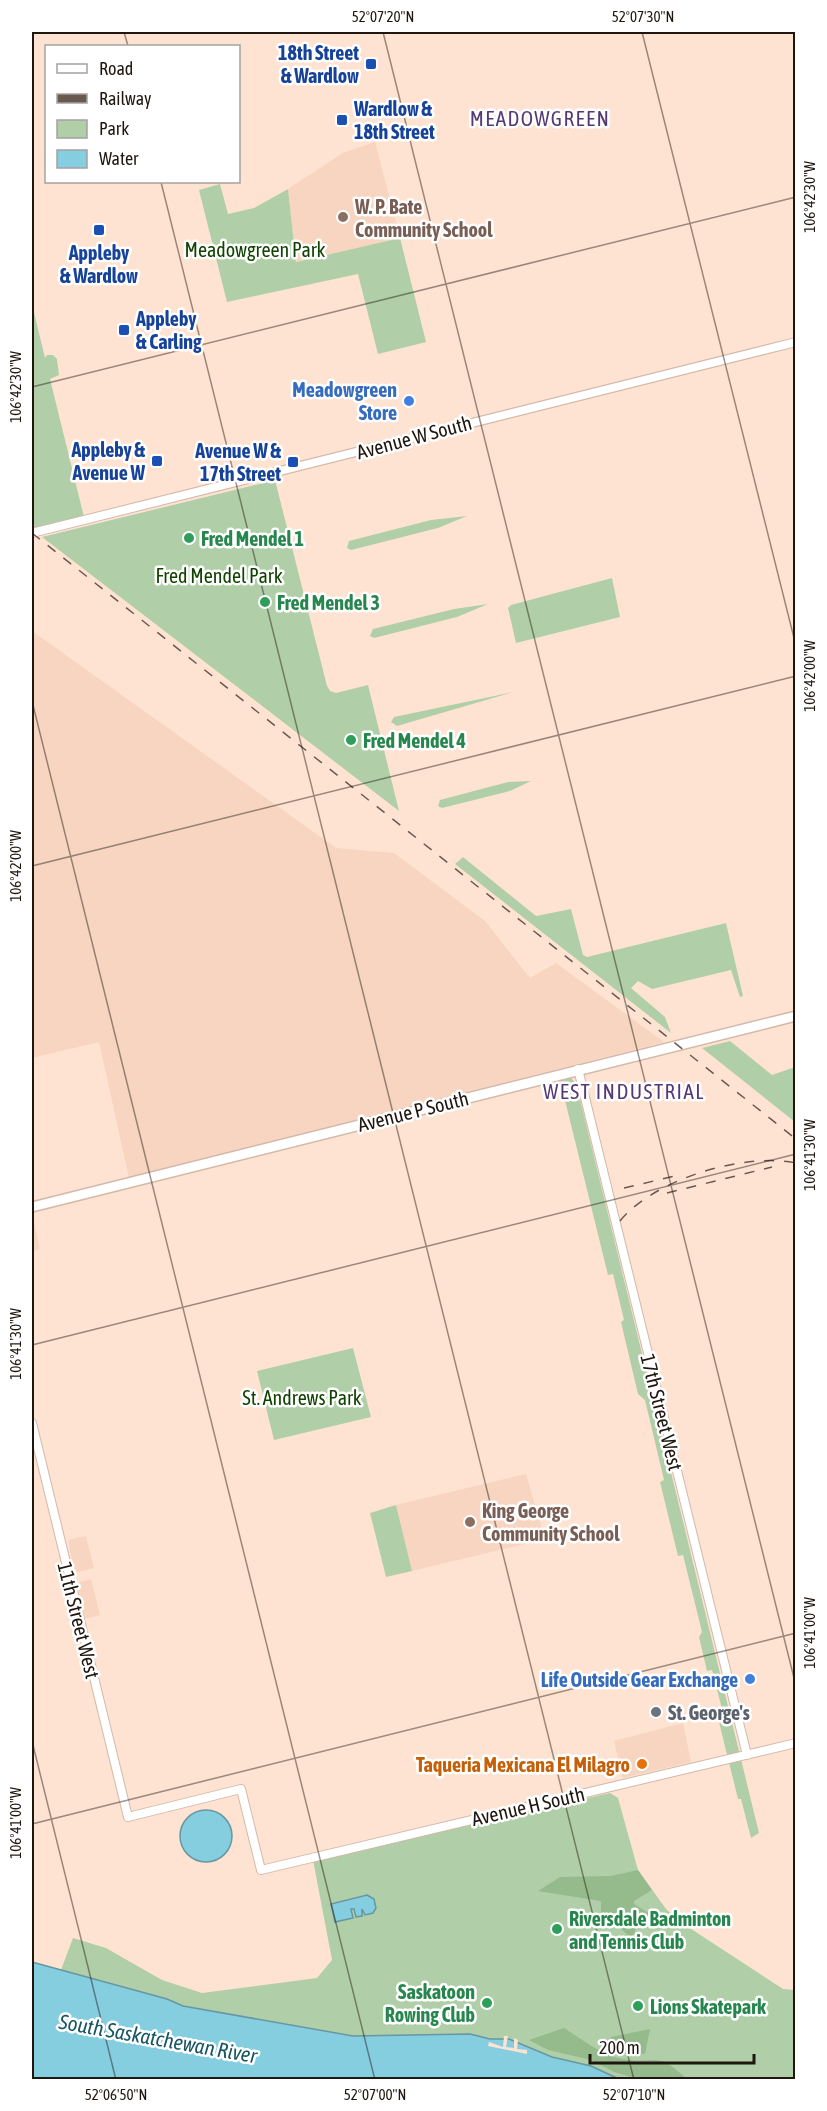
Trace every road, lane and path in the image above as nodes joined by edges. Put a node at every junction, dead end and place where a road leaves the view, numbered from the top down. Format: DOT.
graph roads {
  1 [pos="795,342"];
  2 [pos="32,533"];
  3 [pos="795,1016"];
  4 [pos="578,1069"];
  5 [pos="32,1207"];
  6 [pos="32,1423"];
  7 [pos="795,1743"];
  8 [pos="747,1755"];
  9 [pos="241,1789"];
  1 -- 2 [label="street, Avenue W South"];
  3 -- 4 [label="main road, Avenue P South"];
  4 -- 5 [label="main road, Avenue P South"];
  4 -- 8 [label="street, 17th Street West"];
  6 -- 9 [label="street, 11th Street West"];
  7 -- 8 [label="street, Avenue H South"];
  8 -- 9 [label="street, Avenue H South"];
}
